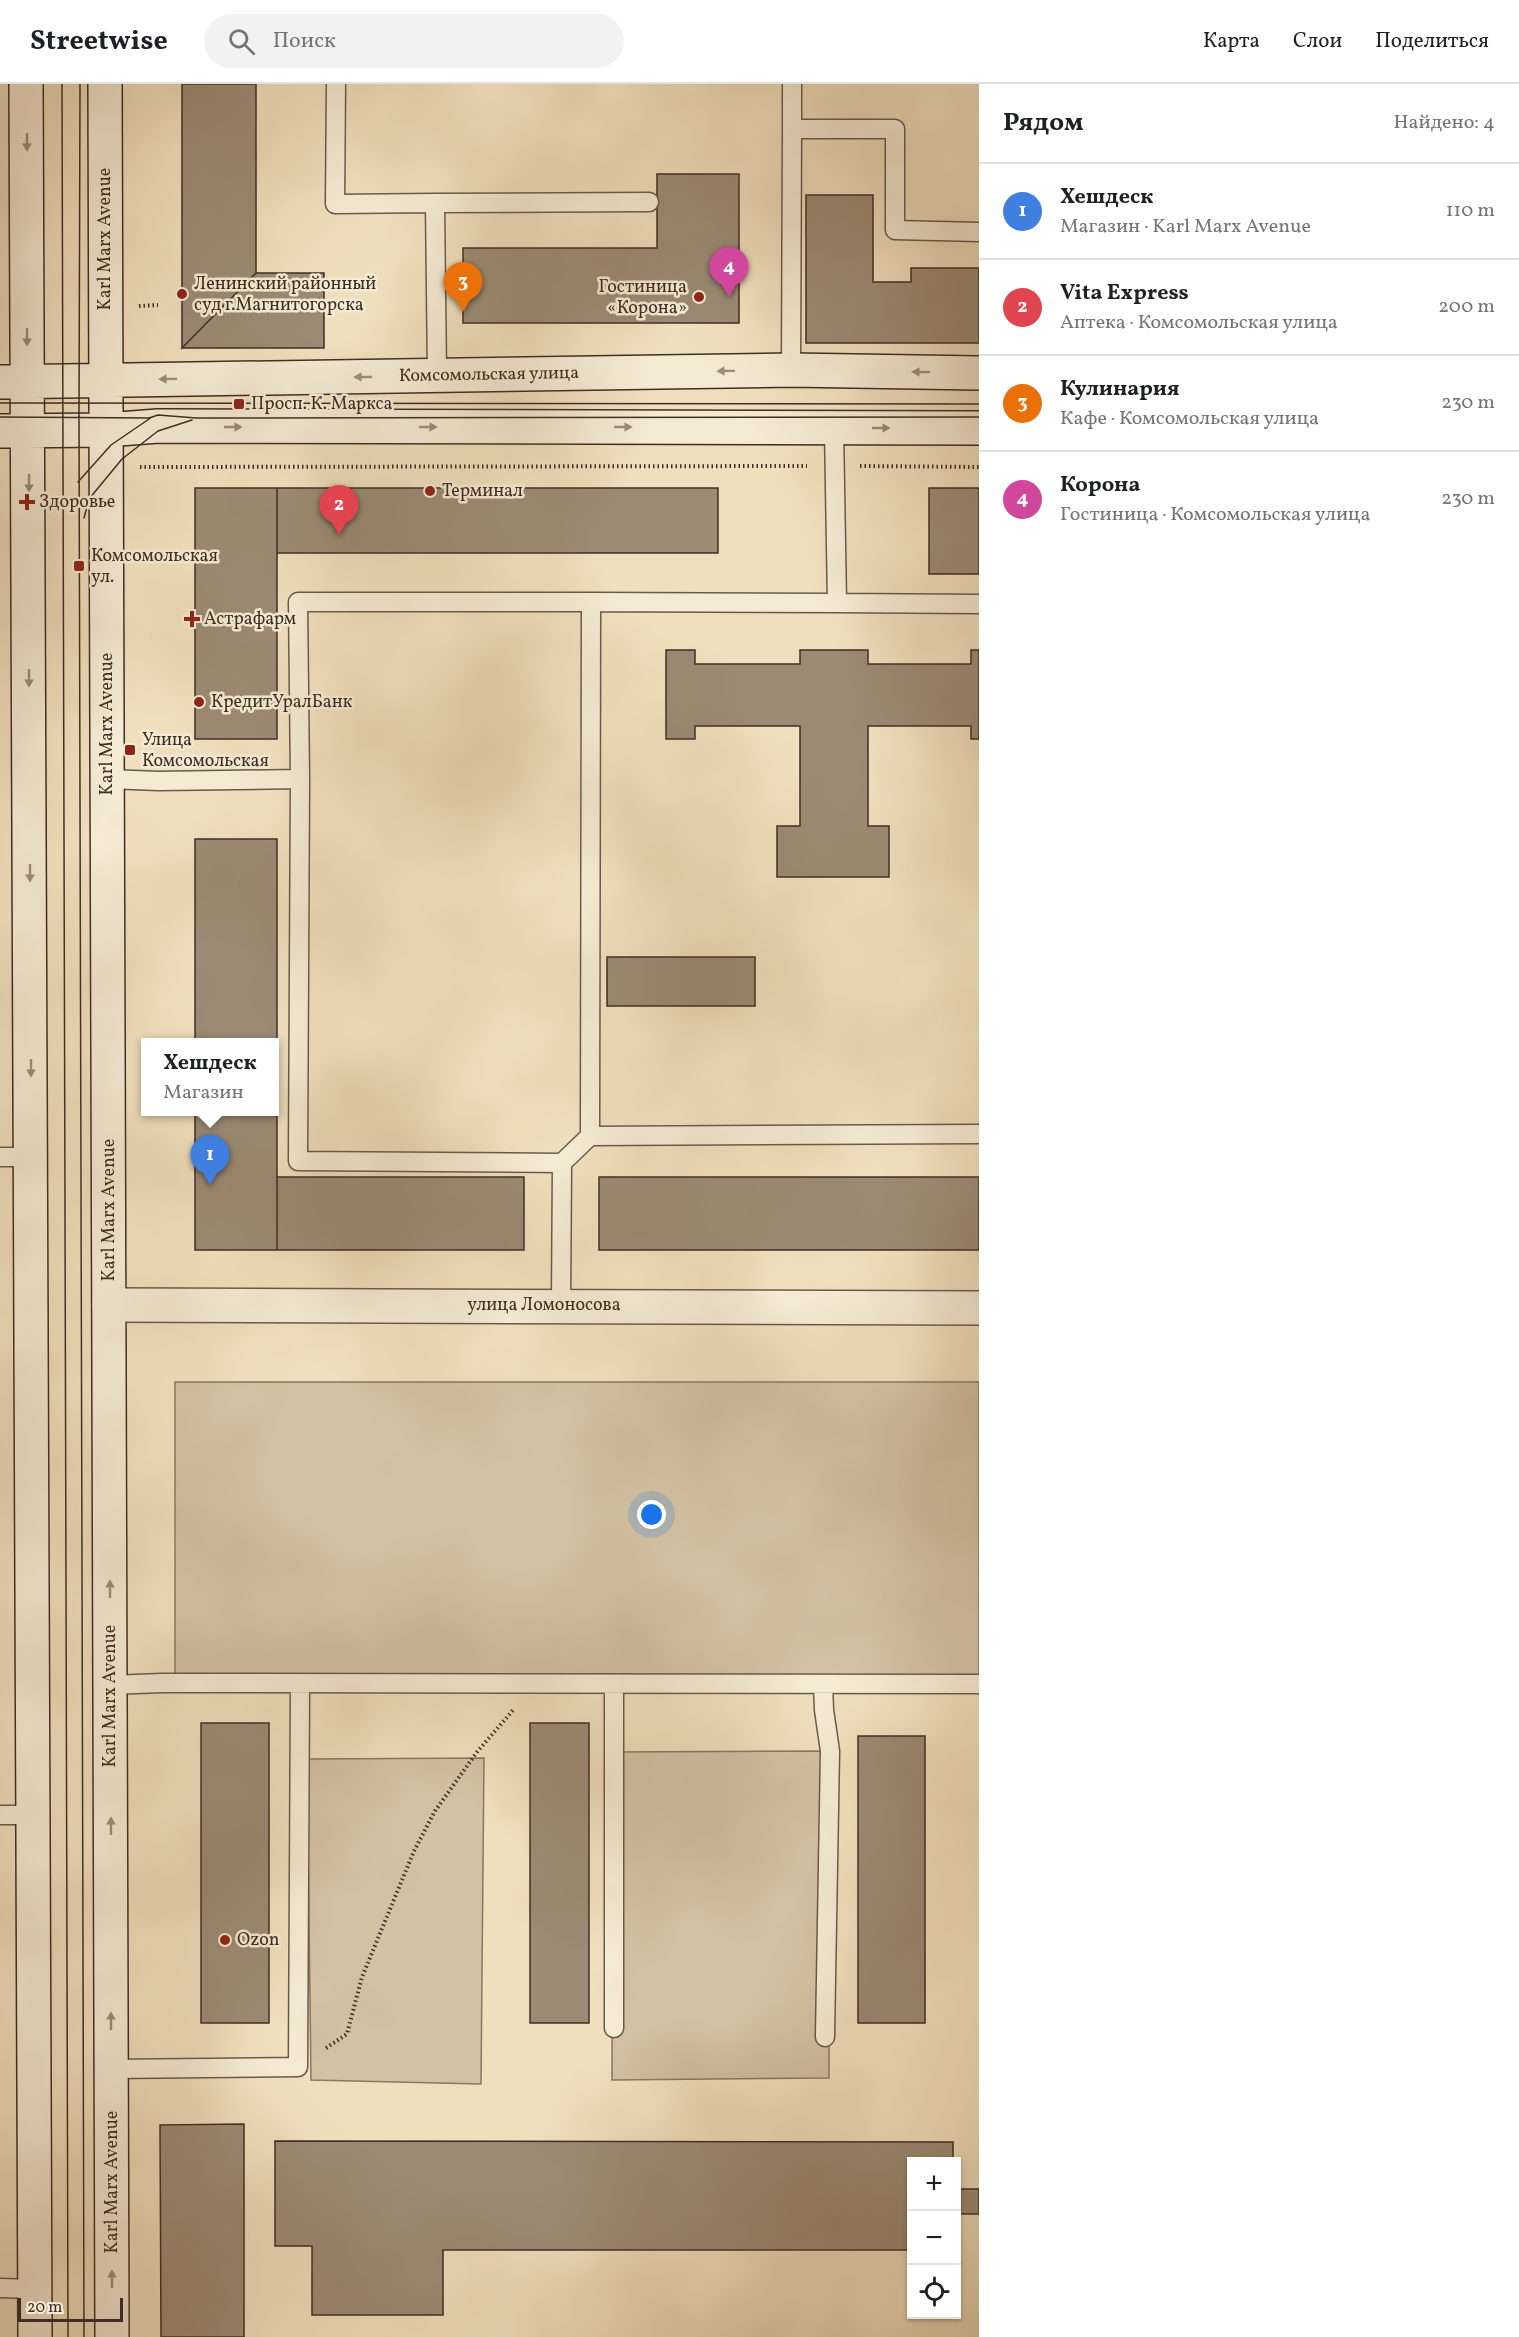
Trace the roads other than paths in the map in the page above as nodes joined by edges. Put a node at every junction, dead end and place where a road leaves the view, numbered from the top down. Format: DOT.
graph roads {
  1 [pos="26,84"];
  2 [pos="105,84"];
  3 [pos="336,84"];
  4 [pos="792,84"];
  5 [pos="792,129"];
  6 [pos="649,202"];
  7 [pos="435,203"];
  8 [pos="979,232"];
  9 [pos="791,370"];
  10 [pos="979,373"];
  11 [pos="437,376"];
  12 [pos="14,382"];
  13 [pos="105,382"];
  14 [pos="834,428"];
  15 [pos="979,428"];
  16 [pos="106,430"];
  17 [pos="14,431"];
  18 [pos="591,602"];
  19 [pos="837,603"];
  20 [pos="979,604"];
  21 [pos="107,779"];
  22 [pos="300,779"];
  23 [pos="979,1134"];
  24 [pos="590,1136"];
  25 [pos="15,1157"];
  26 [pos="562,1163"];
  27 [pos="109,1305"];
  28 [pos="561,1305"];
  29 [pos="979,1308"];
  30 [pos="300,1684"];
  31 [pos="614,1684"];
  32 [pos="823,1684"];
  33 [pos="979,1684"];
  34 [pos="110,1685"];
  35 [pos="0,1815"];
  36 [pos="33,1815"];
  37 [pos="614,2028"];
  38 [pos="825,2037"];
  39 [pos="111,2069"];
  40 [pos="0,2288"];
  41 [pos="35,2289"];
  42 [pos="35,2337"];
  43 [pos="112,2337"];
  1 -- 12 [label="main road, one-way"];
  2 -- 13 [label="main road, Karl Marx Avenue"];
  3 -- 7 [label="lane"];
  4 -- 5 [label="lane"];
  5 -- 8 [label="lane"];
  5 -- 9 [label="lane"];
  6 -- 7 [label="lane"];
  7 -- 11 [label="lane"];
  10 -- 9 [label="main road, Комсомольская улица, one-way"];
  9 -- 11 [label="main road, Комсомольская улица, one-way"];
  11 -- 13 [label="main road, Комсомольская улица, one-way"];
  12 -- 13 [label="main road, Комсомольская улица"];
  12 -- 17 [label="main road"];
  13 -- 16 [label="main road, Karl Marx Avenue"];
  14 -- 15 [label="main road, one-way"];
  16 -- 14 [label="main road, one-way"];
  14 -- 19 [label="lane"];
  16 -- 17 [label="main road"];
  16 -- 21 [label="main road, Karl Marx Avenue"];
  17 -- 25 [label="main road, one-way"];
  18 -- 19 [label="lane"];
  18 -- 22 [label="lane"];
  18 -- 24 [label="lane"];
  19 -- 20 [label="lane"];
  21 -- 22 [label="lane"];
  21 -- 27 [label="main road, Karl Marx Avenue"];
  22 -- 26 [label="lane"];
  23 -- 24 [label="lane"];
  24 -- 26 [label="lane"];
  25 -- 36 [label="main road"];
  26 -- 28 [label="lane"];
  27 -- 28 [label="main road, улица Ломоносова"];
  34 -- 27 [label="main road, Karl Marx Avenue, one-way"];
  28 -- 29 [label="main road, улица Ломоносова"];
  30 -- 31 [label="lane"];
  30 -- 34 [label="lane"];
  30 -- 39 [label="lane"];
  31 -- 32 [label="lane"];
  31 -- 37 [label="lane"];
  32 -- 33 [label="lane"];
  32 -- 38 [label="lane"];
  39 -- 34 [label="main road, Karl Marx Avenue, one-way"];
  35 -- 36 [label="lane"];
  36 -- 41 [label="main road"];
  43 -- 39 [label="main road, Karl Marx Avenue, one-way"];
  40 -- 41 [label="lane"];
  41 -- 42 [label="main road"];
}
